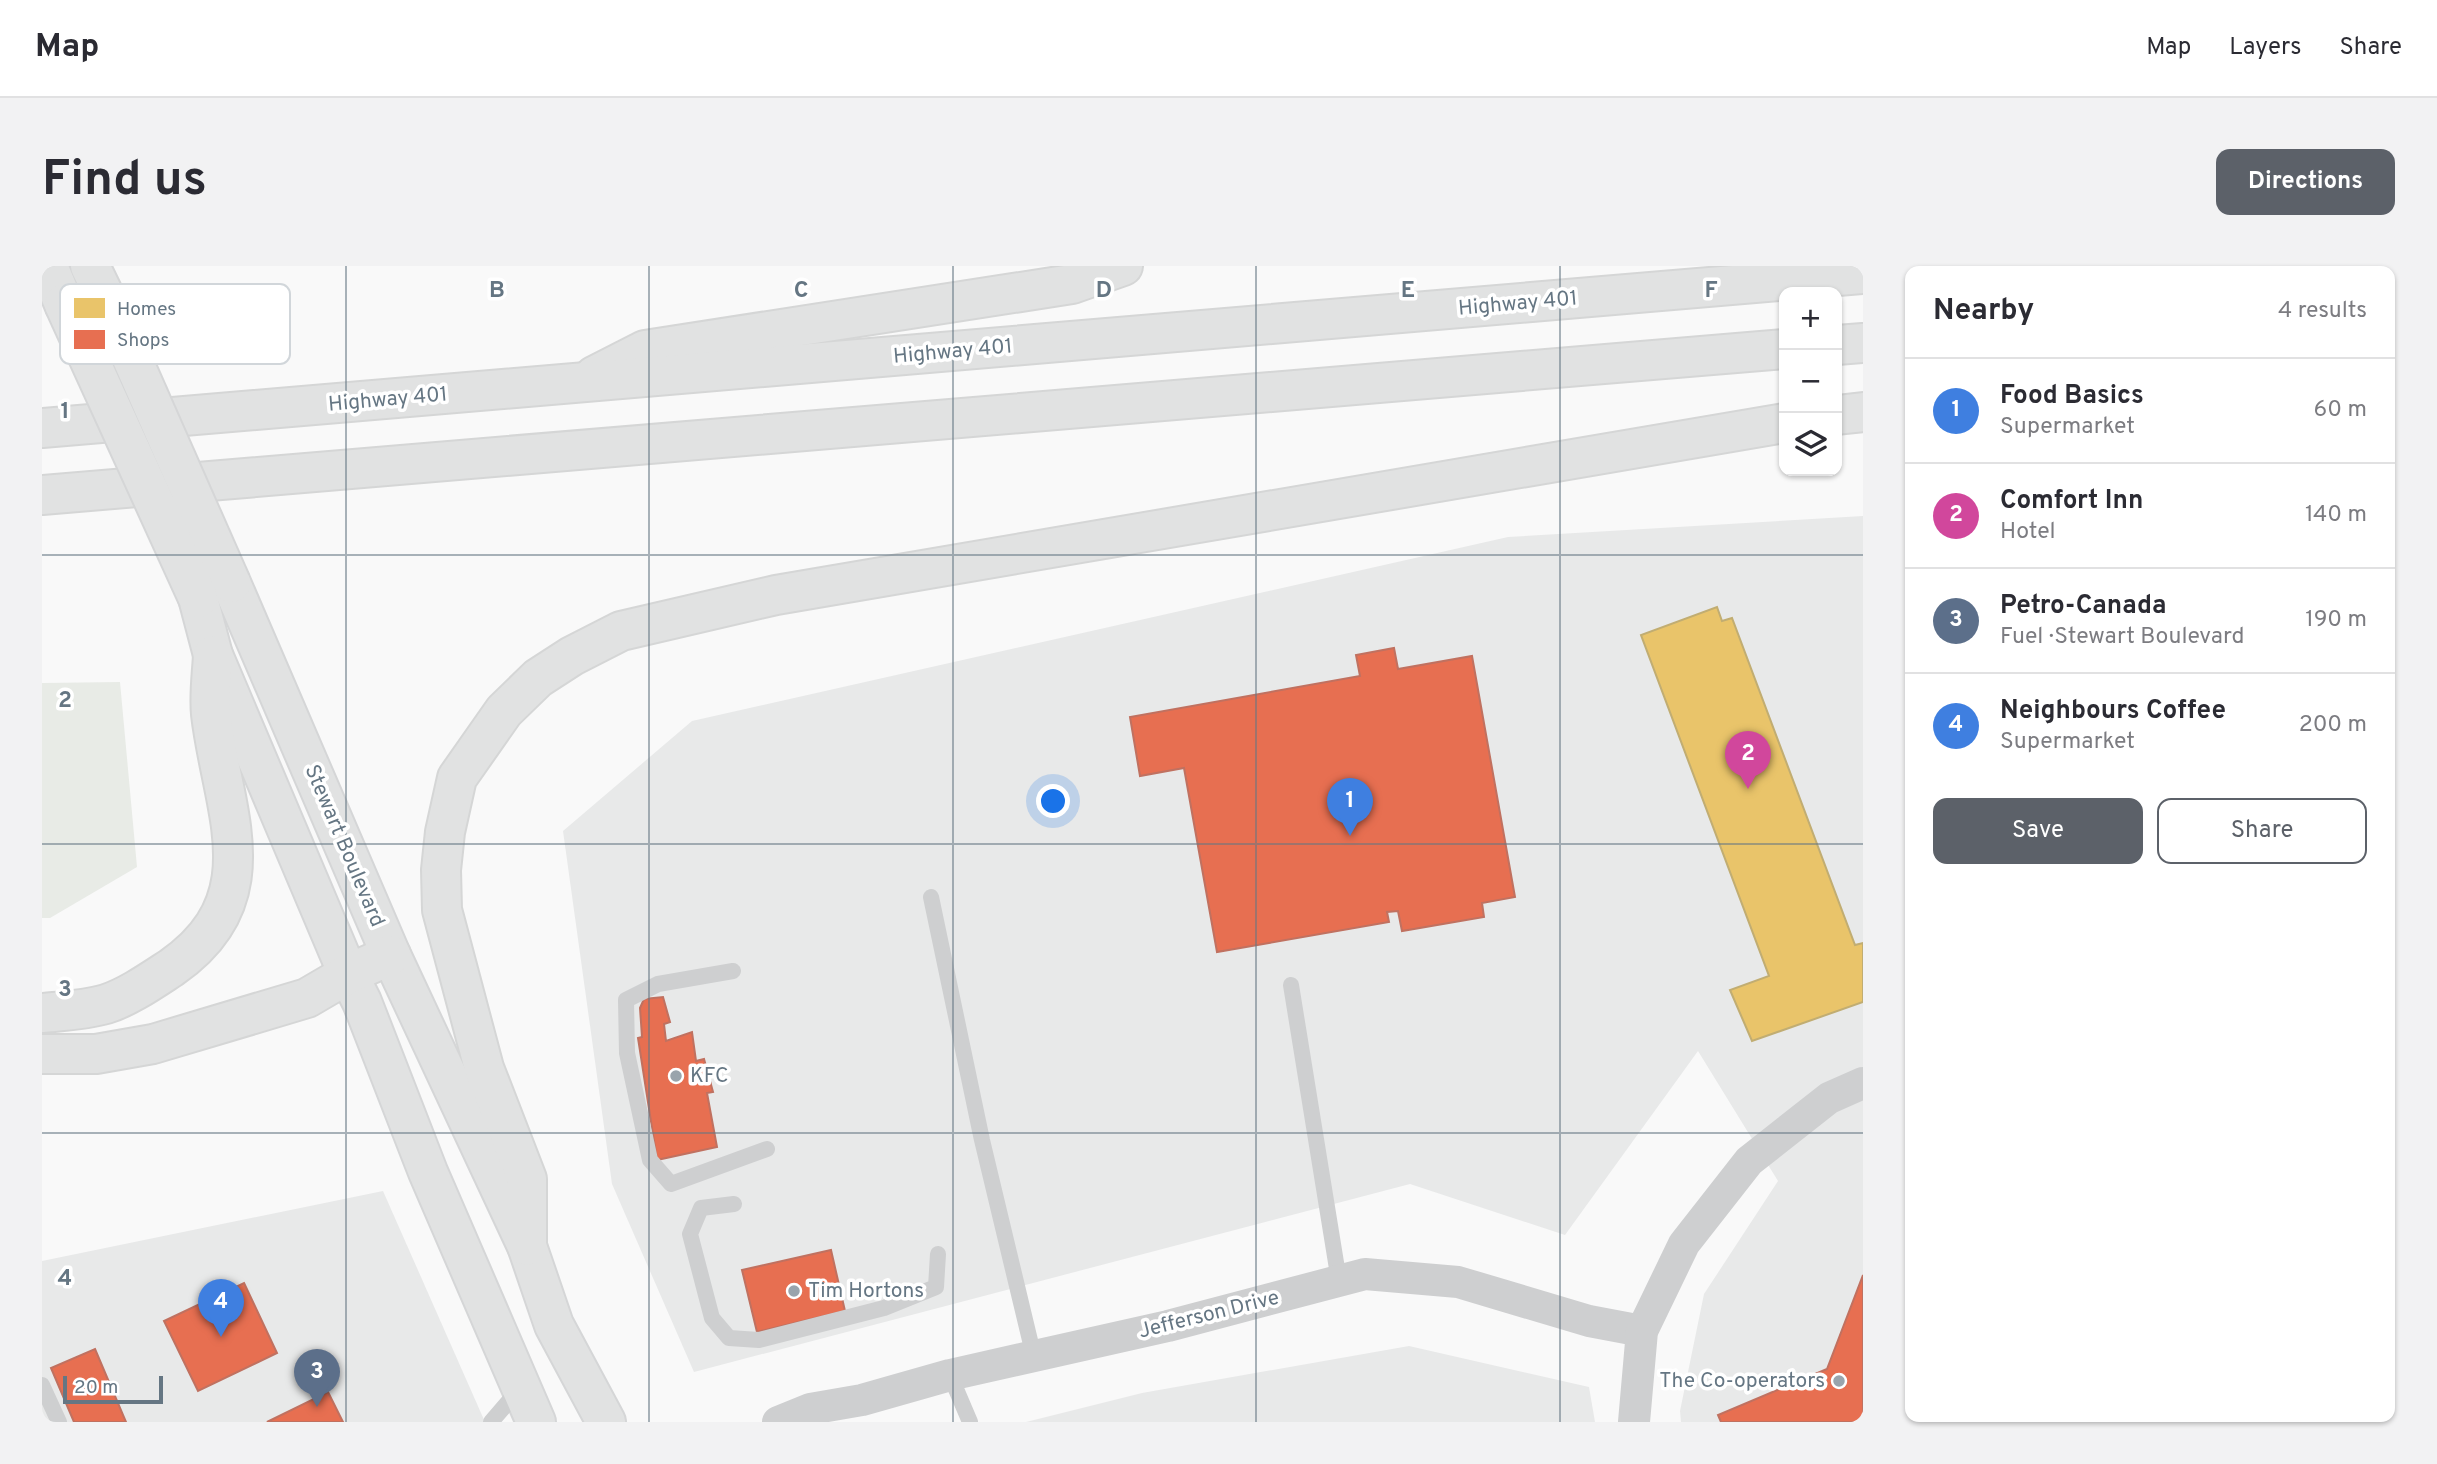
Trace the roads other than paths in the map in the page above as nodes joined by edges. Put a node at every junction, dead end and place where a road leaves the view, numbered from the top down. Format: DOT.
graph roads {
  1 [pos="48,266"];
  2 [pos="1123,266"];
  3 [pos="1863,274"];
  4 [pos="60,294"];
  5 [pos="1863,343"];
  6 [pos="1842,345"];
  7 [pos="1779,349"];
  8 [pos="95,364"];
  9 [pos="128,364"];
  10 [pos="576,385"];
  11 [pos="1863,412"];
  12 [pos="1842,414"];
  13 [pos="1779,424"];
  14 [pos="42,428"];
  15 [pos="211,481"];
  16 [pos="42,495"];
  17 [pos="42,518"];
  18 [pos="214,590"];
  19 [pos="213,655"];
  20 [pos="931,897"];
  21 [pos="390,955"];
  22 [pos="733,971"];
  23 [pos="348,974"];
  24 [pos="1291,985"];
  25 [pos="42,1013"];
  26 [pos="42,1054"];
  27 [pos="1863,1083"];
  28 [pos="767,1149"];
  29 [pos="734,1204"];
  30 [pos="527,1246"];
  31 [pos="938,1254"];
  32 [pos="1339,1281"];
  33 [pos="1642,1331"];
  34 [pos="1034,1357"];
  35 [pos="950,1375"];
  36 [pos="42,1385"];
  37 [pos="521,1387"];
  38 [pos="59,1422"];
  39 [pos="491,1422"];
  40 [pos="536,1422"];
  41 [pos="607,1422"];
  42 [pos="778,1422"];
  43 [pos="970,1422"];
  44 [pos="1634,1422"];
  1 -- 4 [label="main road, Stewart Boulevard, bridge"];
  2 -- 10 [label="main road"];
  3 -- 10 [label="main road, Highway 401"];
  5 -- 6 [label="main road"];
  7 -- 15 [label="main road"];
  8 -- 18 [label="main road, Stewart Boulevard, bridge"];
  9 -- 18 [label="main road, Stewart Boulevard, bridge"];
  10 -- 14 [label="main road, Highway 401"];
  11 -- 12 [label="main road"];
  13 -- 30 [label="main road"];
  15 -- 16 [label="main road"];
  15 -- 17 [label="main road"];
  18 -- 19 [label="main road, Stewart Boulevard"];
  18 -- 21 [label="main road, Stewart Boulevard"];
  19 -- 23 [label="main road, Stewart Boulevard"];
  19 -- 25 [label="main road"];
  20 -- 34 [label="lane"];
  21 -- 23 [label="main road"];
  21 -- 30 [label="main road, Stewart Boulevard"];
  22 -- 28 [label="lane"];
  23 -- 26 [label="main road"];
  23 -- 37 [label="main road, Stewart Boulevard"];
  24 -- 32 [label="lane"];
  27 -- 33 [label="street"];
  29 -- 31 [label="lane"];
  30 -- 41 [label="main road, Stewart Boulevard"];
  32 -- 33 [label="street, Jefferson Drive"];
  32 -- 34 [label="street, Jefferson Drive"];
  33 -- 44 [label="street"];
  34 -- 35 [label="street, Jefferson Drive"];
  35 -- 42 [label="street, Jefferson Drive"];
  35 -- 43 [label="lane"];
  36 -- 38 [label="lane"];
  37 -- 39 [label="lane"];
  37 -- 40 [label="main road, Stewart Boulevard"];
}
